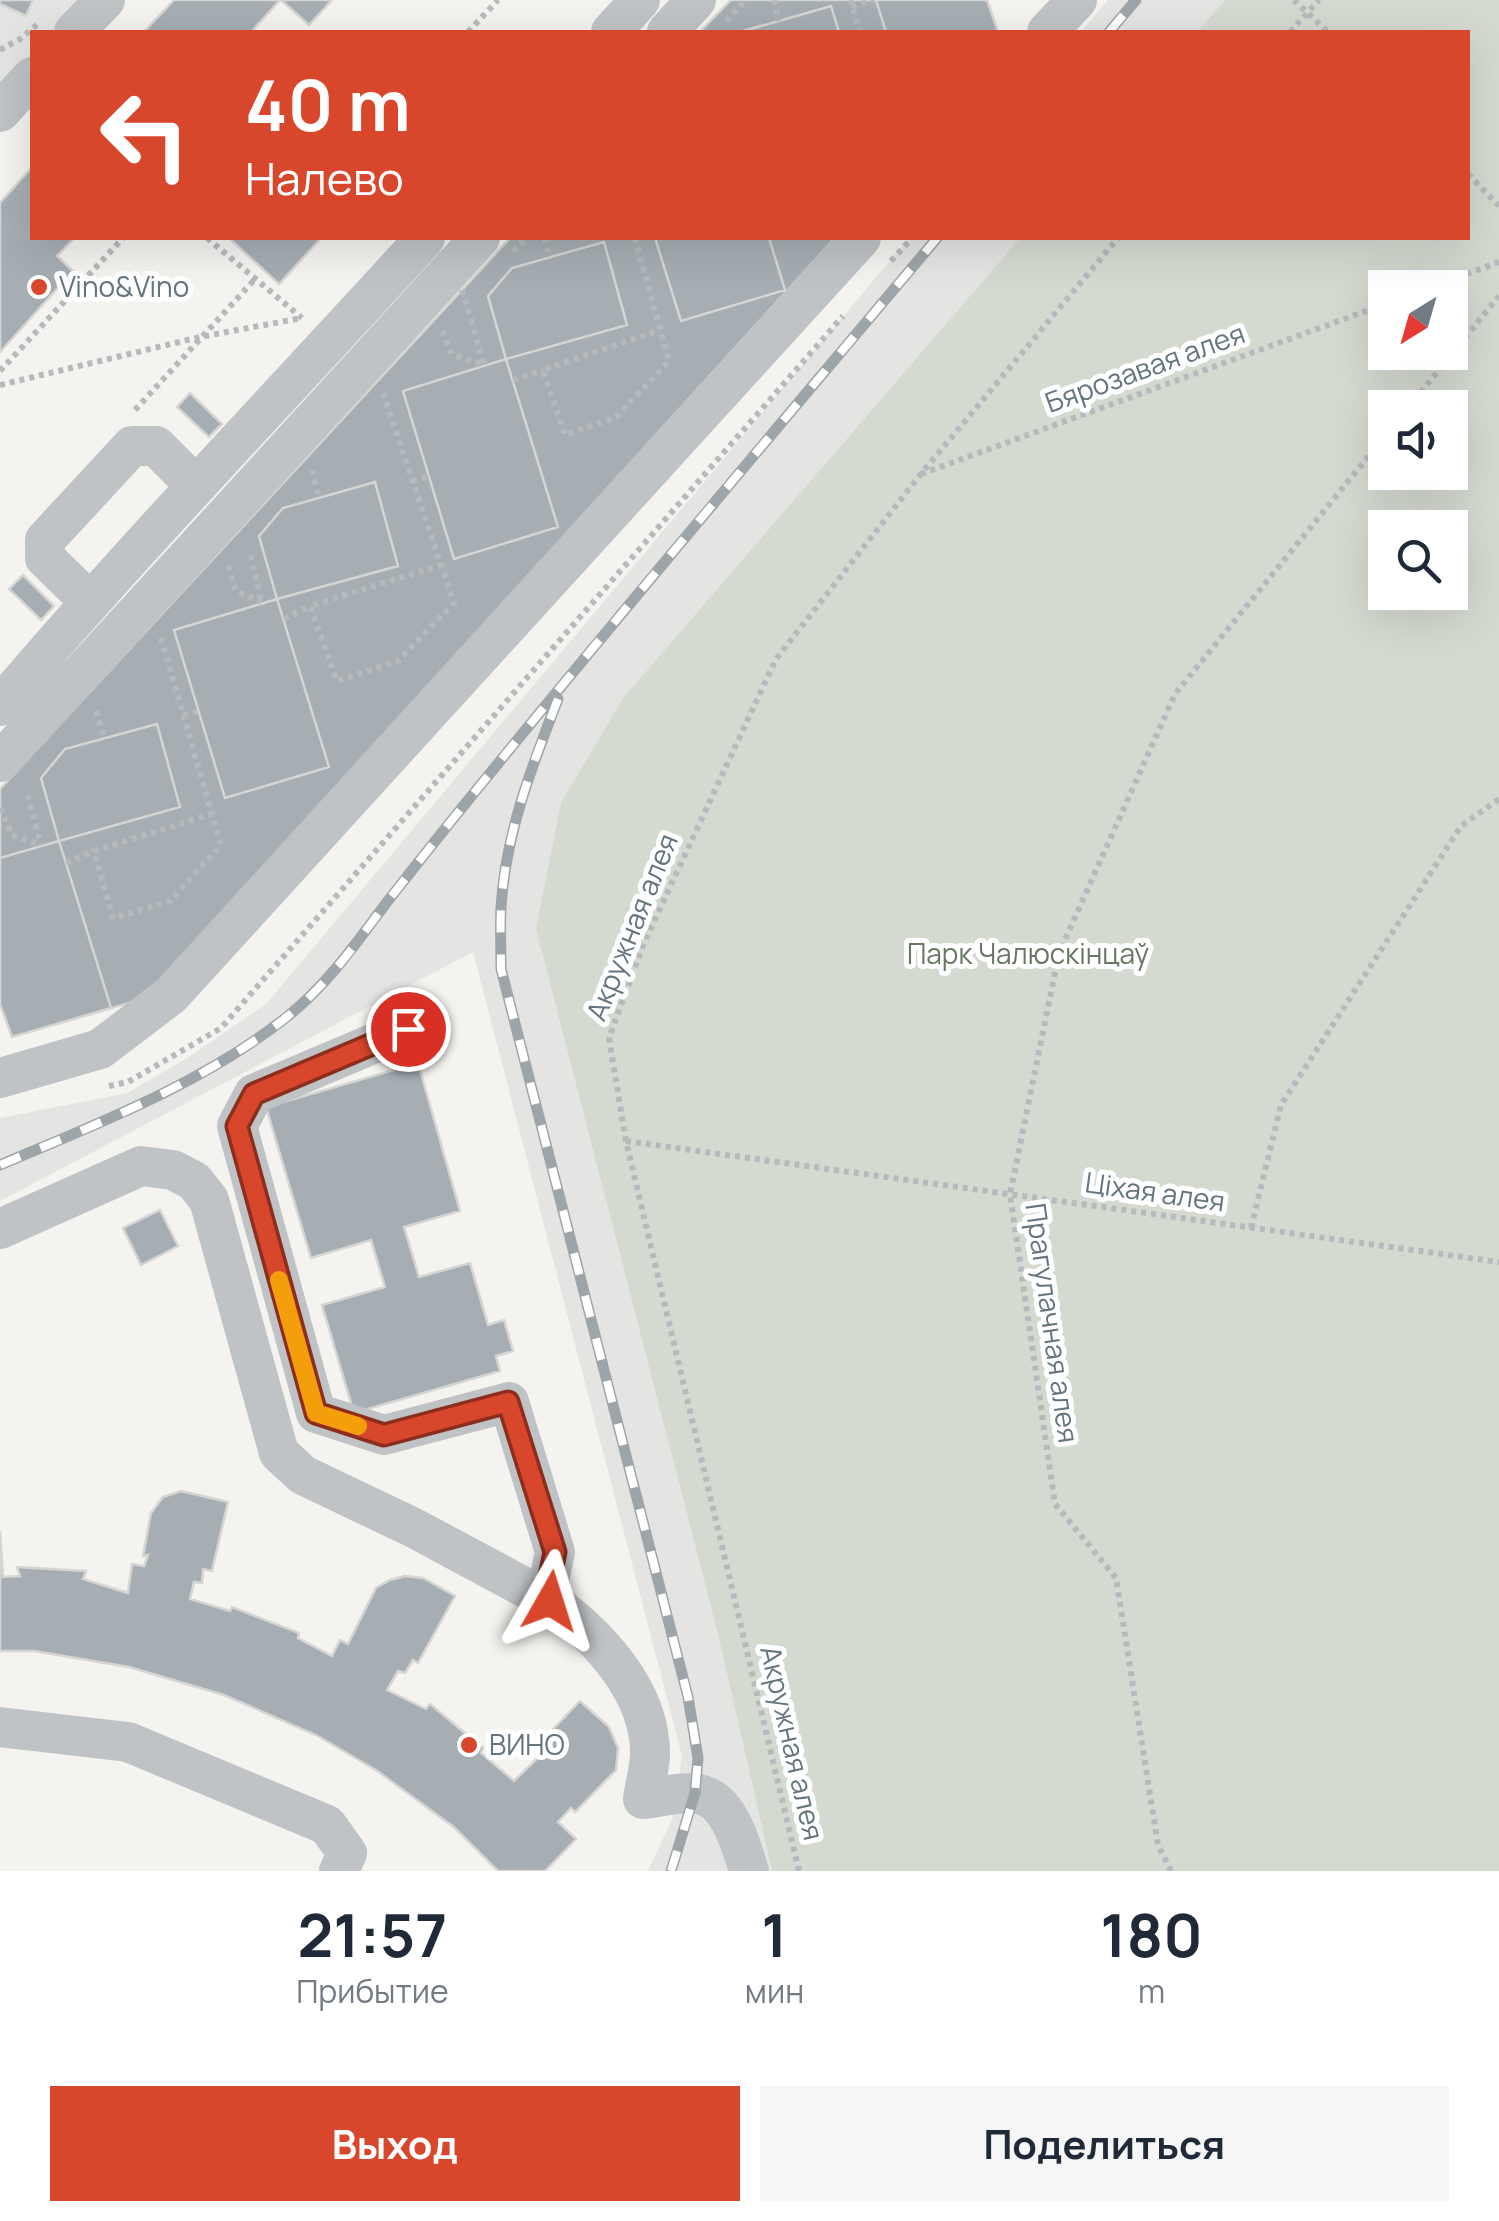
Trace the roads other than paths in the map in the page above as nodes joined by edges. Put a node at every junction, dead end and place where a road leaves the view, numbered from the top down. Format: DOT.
graph roads {
  1 [pos="105,0"];
  2 [pos="640,0"];
  3 [pos="696,0"];
  4 [pos="1077,0"];
  5 [pos="58,27"];
  6 [pos="612,30"];
  7 [pos="669,30"];
  8 [pos="1050,30"];
  9 [pos="30,79"];
  10 [pos="0,112"];
  11 [pos="423,240"];
  12 [pos="478,240"];
  13 [pos="873,252"];
  14 [pos="261,418"];
  15 [pos="301,456"];
  16 [pos="195,484"];
  17 [pos="89,601"];
  18 [pos="0,706"];
  19 [pos="0,762"];
  20 [pos="408,1029"];
  21 [pos="0,1078"];
  22 [pos="0,1229"];
  23 [pos="550,1601"];
  24 [pos="0,1727"];
  25 [pos="339,1871"];
  26 [pos="749,1871"];
  1 -- 5 [label="lane"];
  2 -- 6 [label="lane"];
  3 -- 7 [label="lane"];
  4 -- 8 [label="lane"];
  9 -- 10 [label="lane"];
  11 -- 14 [label="lane"];
  12 -- 15 [label="lane"];
  13 -- 21 [label="lane"];
  14 -- 15 [label="lane"];
  14 -- 16 [label="lane"];
  15 -- 19 [label="lane"];
  16 -- 17 [label="lane"];
  16 -- 17 [label="lane"];
  17 -- 18 [label="lane"];
  20 -- 23 [label="lane"];
  22 -- 23 [label="lane"];
  23 -- 26 [label="lane"];
  24 -- 25 [label="lane"];
}
